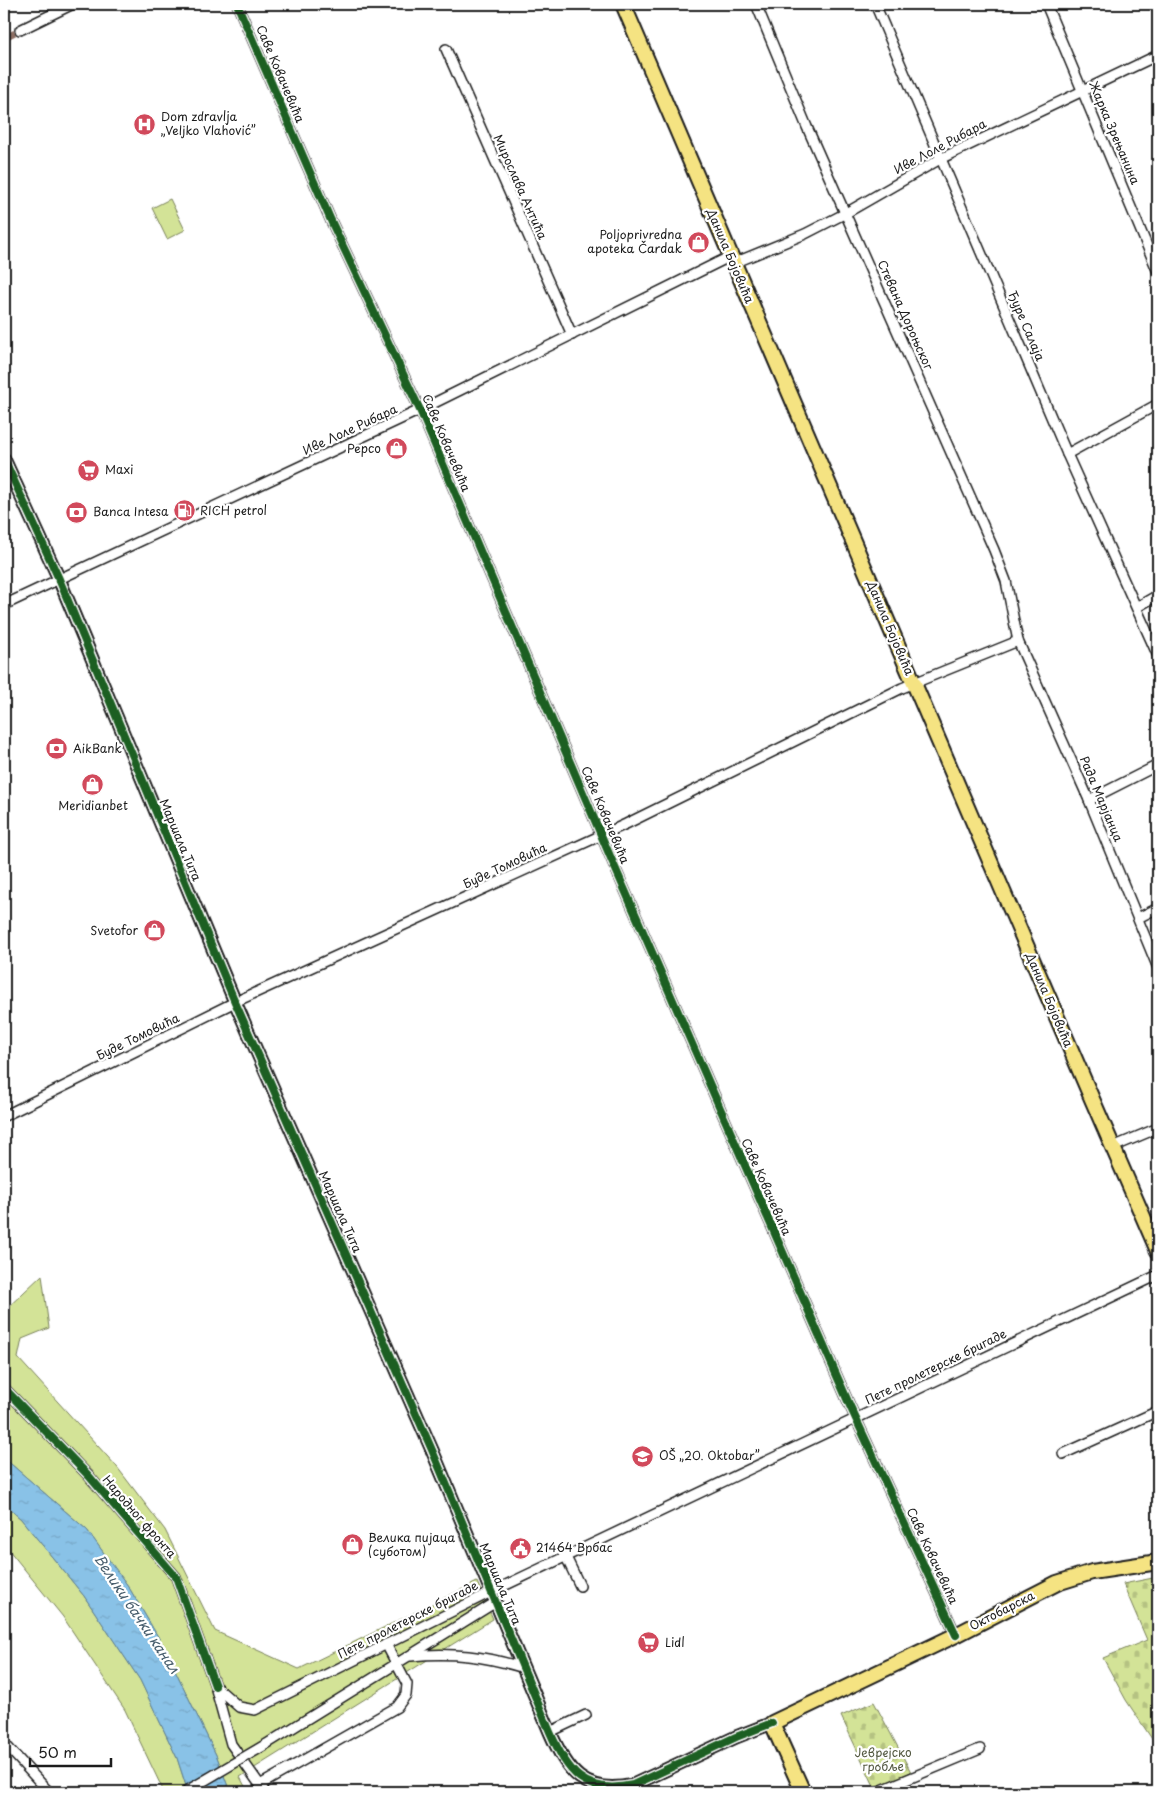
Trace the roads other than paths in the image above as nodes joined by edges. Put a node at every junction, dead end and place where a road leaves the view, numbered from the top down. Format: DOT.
graph roads {
  1 [pos="73,4"];
  2 [pos="237,4"];
  3 [pos="623,4"];
  4 [pos="756,4"];
  5 [pos="875,4"];
  6 [pos="1046,4"];
  7 [pos="20,30"];
  8 [pos="446,49"];
  9 [pos="1158,54"];
  10 [pos="1082,90"];
  11 [pos="940,159"];
  12 [pos="846,213"];
  13 [pos="732,260"];
  14 [pos="1158,272"];
  15 [pos="572,335"];
  16 [pos="1158,404"];
  17 [pos="420,410"];
  18 [pos="1067,454"];
  19 [pos="4,458"];
  20 [pos="59,579"];
  21 [pos="1158,595"];
  22 [pos="4,605"];
  23 [pos="1137,607"];
  24 [pos="1018,641"];
  25 [pos="1158,656"];
  26 [pos="913,683"];
  27 [pos="1158,765"];
  28 [pos="1089,800"];
  29 [pos="601,835"];
  30 [pos="1158,908"];
  31 [pos="1138,918"];
  32 [pos="1158,968"];
  33 [pos="235,1002"];
  34 [pos="4,1116"];
  35 [pos="1158,1128"];
  36 [pos="1113,1147"];
  37 [pos="1158,1251"];
  38 [pos="1158,1275"];
  39 [pos="4,1388"];
  40 [pos="1158,1411"];
  41 [pos="856,1420"];
  42 [pos="1063,1454"];
  43 [pos="566,1557"];
  44 [pos="1158,1562"];
  45 [pos="580,1586"];
  46 [pos="494,1597"];
  47 [pos="956,1635"];
  48 [pos="386,1644"];
  49 [pos="409,1656"];
  50 [pos="396,1664"];
  51 [pos="524,1668"];
  52 [pos="215,1686"];
  53 [pos="586,1715"];
  54 [pos="772,1723"];
  55 [pos="550,1732"];
  56 [pos="4,1743"];
  57 [pos="980,1749"];
  58 [pos="262,1789"];
  59 [pos="49,1792"];
  60 [pos="185,1792"];
  61 [pos="803,1792"];
  62 [pos="877,1792"];
  1 -- 7 [label="street"];
  2 -- 17 [label="street, Саве Ковачевића"];
  3 -- 13 [label="main road, Данила Бојовића"];
  4 -- 12 [label="street, Стевана Дороњског"];
  5 -- 11 [label="street, Ђуре Салаја"];
  6 -- 10 [label="street, Жарка Зрењанина"];
  8 -- 15 [label="street, Мирослава Антића"];
  9 -- 10 [label="street, Иве Лоле Рибара"];
  10 -- 11 [label="street, Иве Лоле Рибара"];
  10 -- 14 [label="street, Жарка Зрењанина"];
  11 -- 12 [label="street, Иве Лоле Рибара"];
  11 -- 18 [label="street, Ђуре Салаја"];
  12 -- 13 [label="street, Иве Лоле Рибара"];
  12 -- 24 [label="street, Стевана Дороњског"];
  13 -- 15 [label="street, Иве Лоле Рибара"];
  13 -- 26 [label="main road, Данила Бојовића"];
  15 -- 17 [label="street, Иве Лоле Рибара"];
  16 -- 18 [label="street"];
  17 -- 20 [label="street, Иве Лоле Рибара"];
  17 -- 29 [label="street, Саве Ковачевића"];
  18 -- 23 [label="street, Ђуре Салаја"];
  19 -- 20 [label="street, Маршала Тита"];
  20 -- 22 [label="street, Иве Лоле Рибара"];
  20 -- 33 [label="street, Маршала Тита"];
  21 -- 23 [label="street"];
  23 -- 25 [label="street, Ђуре Салаја"];
  24 -- 26 [label="street, Буде Томовића"];
  24 -- 28 [label="street, Рада Марјанца"];
  26 -- 29 [label="street, Буде Томовића"];
  26 -- 36 [label="main road, Данила Бојовића"];
  27 -- 28 [label="street"];
  28 -- 31 [label="street, Рада Марјанца"];
  29 -- 33 [label="street, Буде Томовића"];
  29 -- 41 [label="street, Саве Ковачевића"];
  30 -- 31 [label="street"];
  31 -- 32 [label="street, Рада Марјанца"];
  33 -- 34 [label="street, Буде Томовића"];
  33 -- 46 [label="street, Маршала Тита"];
  35 -- 36 [label="street"];
  36 -- 37 [label="main road, Данила Бојовића"];
  38 -- 41 [label="street, Пете пролетерске бригаде"];
  39 -- 52 [label="street, Народног фронта"];
  40 -- 42 [label="street"];
  41 -- 43 [label="street, Пете пролетерске бригаде"];
  41 -- 47 [label="street, Саве Ковачевића"];
  43 -- 45 [label="street"];
  43 -- 46 [label="street, Пете пролетерске бригаде"];
  44 -- 47 [label="main road, Октобарска"];
  46 -- 48 [label="street, Пете пролетерске бригаде"];
  46 -- 49 [label="street"];
  46 -- 51 [label="street, Маршала Тита"];
  47 -- 54 [label="main road, Октобарска"];
  48 -- 50 [label="street"];
  48 -- 52 [label="street, Пете пролетерске бригаде"];
  49 -- 50 [label="street"];
  49 -- 51 [label="street"];
  50 -- 58 [label="street"];
  50 -- 60 [label="street, bridge"];
  51 -- 55 [label="street, Маршала Тита"];
  52 -- 58 [label="street, Народног фронта"];
  53 -- 55 [label="street"];
  54 -- 55 [label="street, Маршала Тита"];
  54 -- 61 [label="main road"];
  56 -- 59 [label="street"];
  57 -- 62 [label="street"];
}
